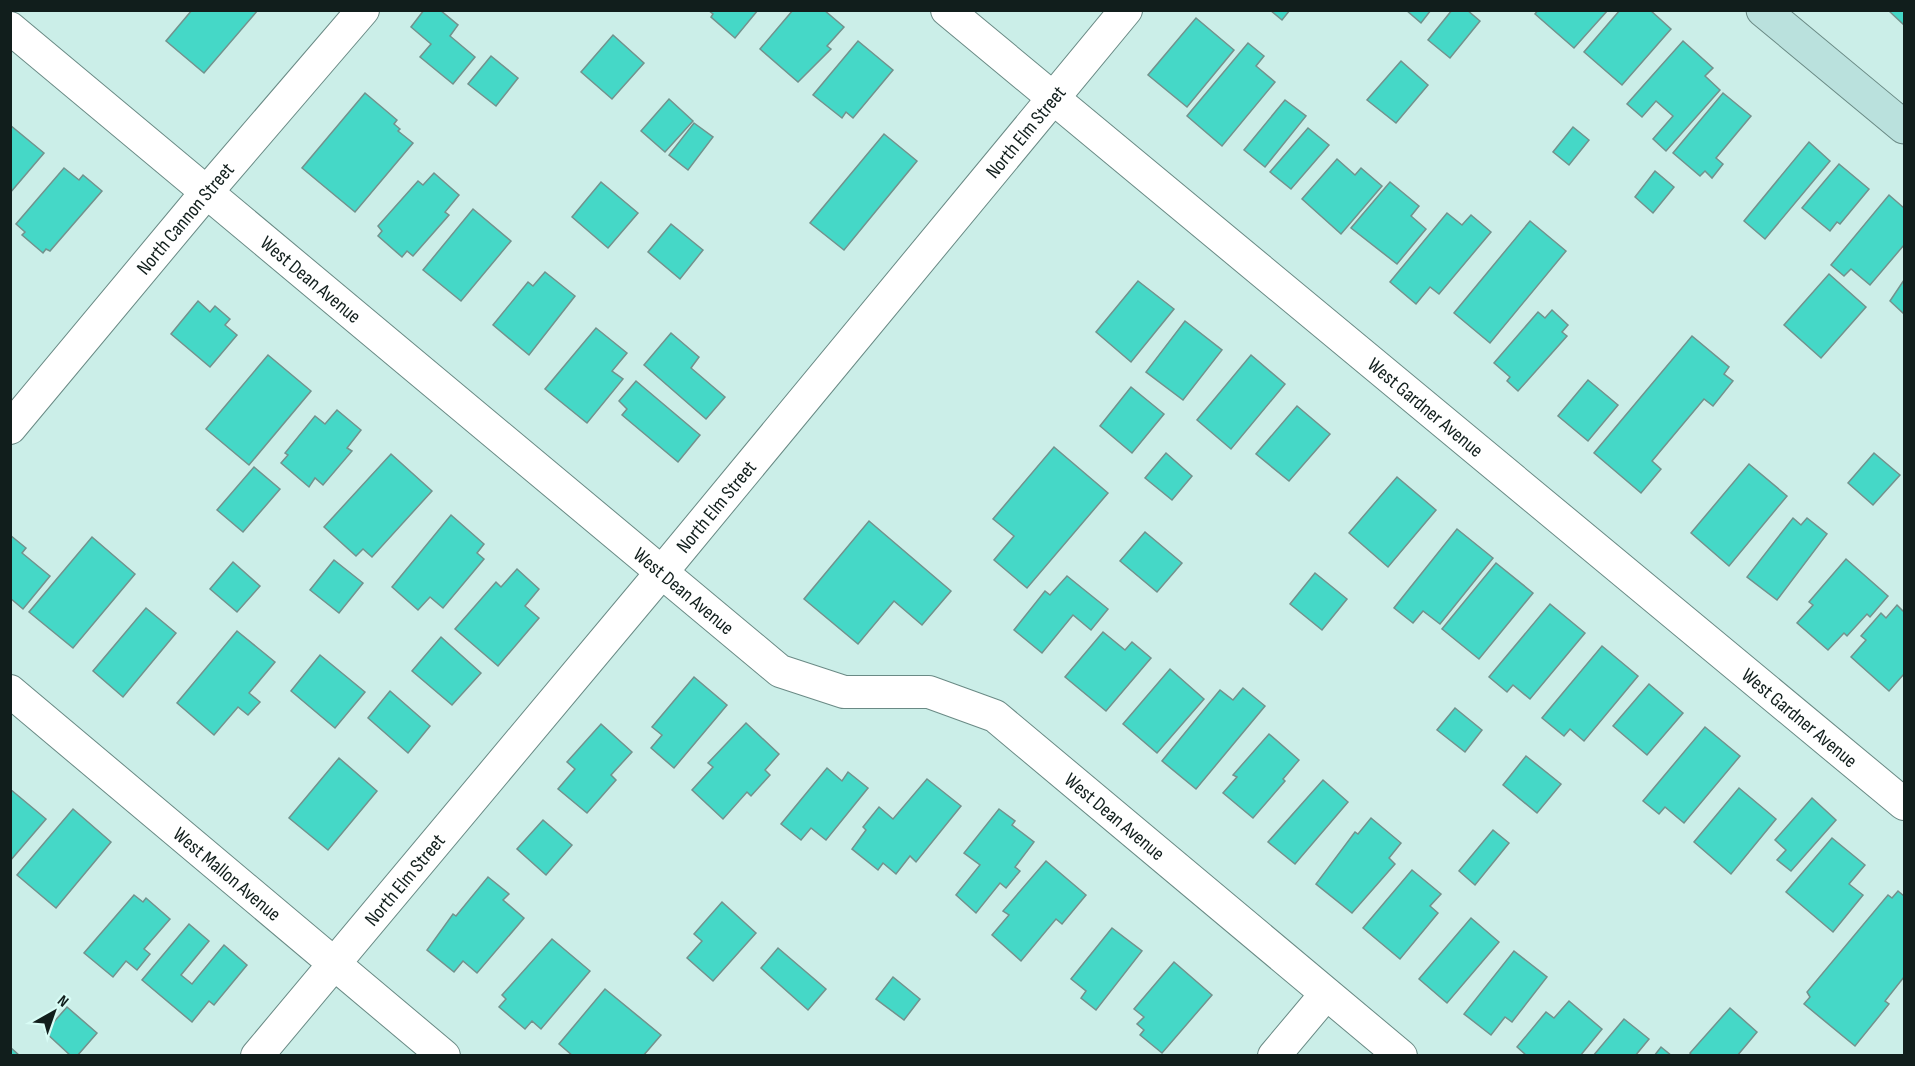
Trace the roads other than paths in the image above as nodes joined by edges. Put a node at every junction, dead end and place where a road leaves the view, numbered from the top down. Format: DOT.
graph roads {
  1 [pos="363,10"];
  2 [pos="947,10"];
  3 [pos="1126,10"];
  4 [pos="1763,10"];
  5 [pos="10,28"];
  6 [pos="1053,98"];
  7 [pos="1905,127"];
  8 [pos="205,194"];
  9 [pos="10,428"];
  10 [pos="662,573"];
  11 [pos="10,691"];
  12 [pos="1905,804"];
  13 [pos="335,963"];
  14 [pos="1326,994"];
  15 [pos="257,1056"];
  16 [pos="444,1056"];
  17 [pos="1274,1056"];
  18 [pos="1401,1056"];
  1 -- 8 [label="street, North Cannon Street"];
  2 -- 6 [label="street, West Gardner Avenue"];
  3 -- 6 [label="street, North Elm Street"];
  4 -- 7 [label="main road"];
  5 -- 8 [label="street, West Dean Avenue"];
  6 -- 10 [label="street, North Elm Street"];
  6 -- 12 [label="street, West Gardner Avenue"];
  8 -- 9 [label="street, North Cannon Street"];
  8 -- 10 [label="street, West Dean Avenue"];
  10 -- 13 [label="street, North Elm Street"];
  10 -- 14 [label="street, West Dean Avenue"];
  11 -- 13 [label="street, West Mallon Avenue"];
  13 -- 15 [label="street, North Elm Street"];
  13 -- 16 [label="street, West Mallon Avenue"];
  14 -- 17 [label="street"];
  14 -- 18 [label="street, West Dean Avenue"];
}
